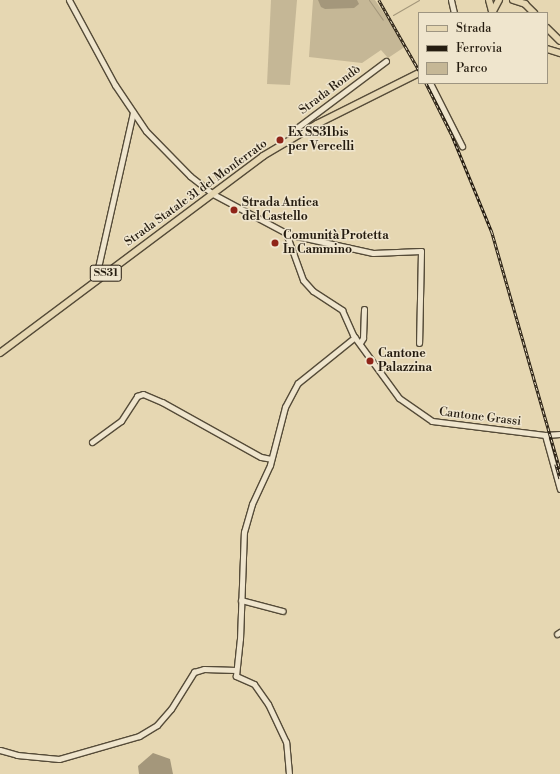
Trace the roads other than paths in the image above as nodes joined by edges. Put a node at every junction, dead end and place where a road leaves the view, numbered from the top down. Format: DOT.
graph roads {
  1 [pos="70,0"];
  2 [pos="451,0"];
  3 [pos="489,0"];
  4 [pos="499,0"];
  5 [pos="512,0"];
  6 [pos="454,12"];
  7 [pos="492,12"];
  8 [pos="493,12"];
  9 [pos="533,12"];
  10 [pos="548,29"];
  11 [pos="560,41"];
  12 [pos="548,49"];
  13 [pos="560,53"];
  14 [pos="386,61"];
  15 [pos="417,74"];
  16 [pos="431,84"];
  17 [pos="133,112"];
  18 [pos="291,138"];
  19 [pos="462,146"];
  20 [pos="213,194"];
  21 [pos="287,234"];
  22 [pos="95,281"];
  23 [pos="364,309"];
  24 [pos="355,337"];
  25 [pos="360,342"];
  26 [pos="419,343"];
  27 [pos="0,353"];
  28 [pos="560,434"];
  29 [pos="547,435"];
  30 [pos="92,442"];
  31 [pos="270,459"];
  32 [pos="560,489"];
  33 [pos="241,600"];
  34 [pos="283,611"];
  35 [pos="236,670"];
  36 [pos="0,750"];
  37 [pos="289,774"];
  1 -- 17 [label="street"];
  2 -- 6 [label="street"];
  3 -- 7 [label="main road"];
  4 -- 8 [label="main road"];
  5 -- 9 [label="main road"];
  10 -- 11 [label="main road"];
  12 -- 13 [label="main road"];
  14 -- 18 [label="street, Strada Rondò"];
  15 -- 18 [label="main road, Strada Statale 31 del Monferrato / SS31"];
  16 -- 19 [label="street"];
  17 -- 20 [label="street"];
  17 -- 22 [label="street"];
  18 -- 20 [label="main road, Strada Statale 31 del Monferrato / SS31"];
  20 -- 21 [label="street"];
  20 -- 22 [label="main road, Strada Statale 31 del Monferrato / SS31"];
  21 -- 24 [label="street, Cantone Grassi"];
  21 -- 26 [label="street"];
  22 -- 27 [label="main road, Strada Statale 31 del Monferrato / SS31"];
  23 -- 25 [label="street"];
  24 -- 25 [label="street, Cantone Grassi"];
  24 -- 31 [label="street"];
  25 -- 29 [label="street, Cantone Grassi"];
  28 -- 29 [label="street, Cantone Grassi"];
  29 -- 32 [label="street"];
  30 -- 31 [label="street"];
  31 -- 33 [label="street"];
  33 -- 34 [label="street"];
  33 -- 35 [label="street"];
  35 -- 36 [label="street"];
  35 -- 37 [label="street"];
}
